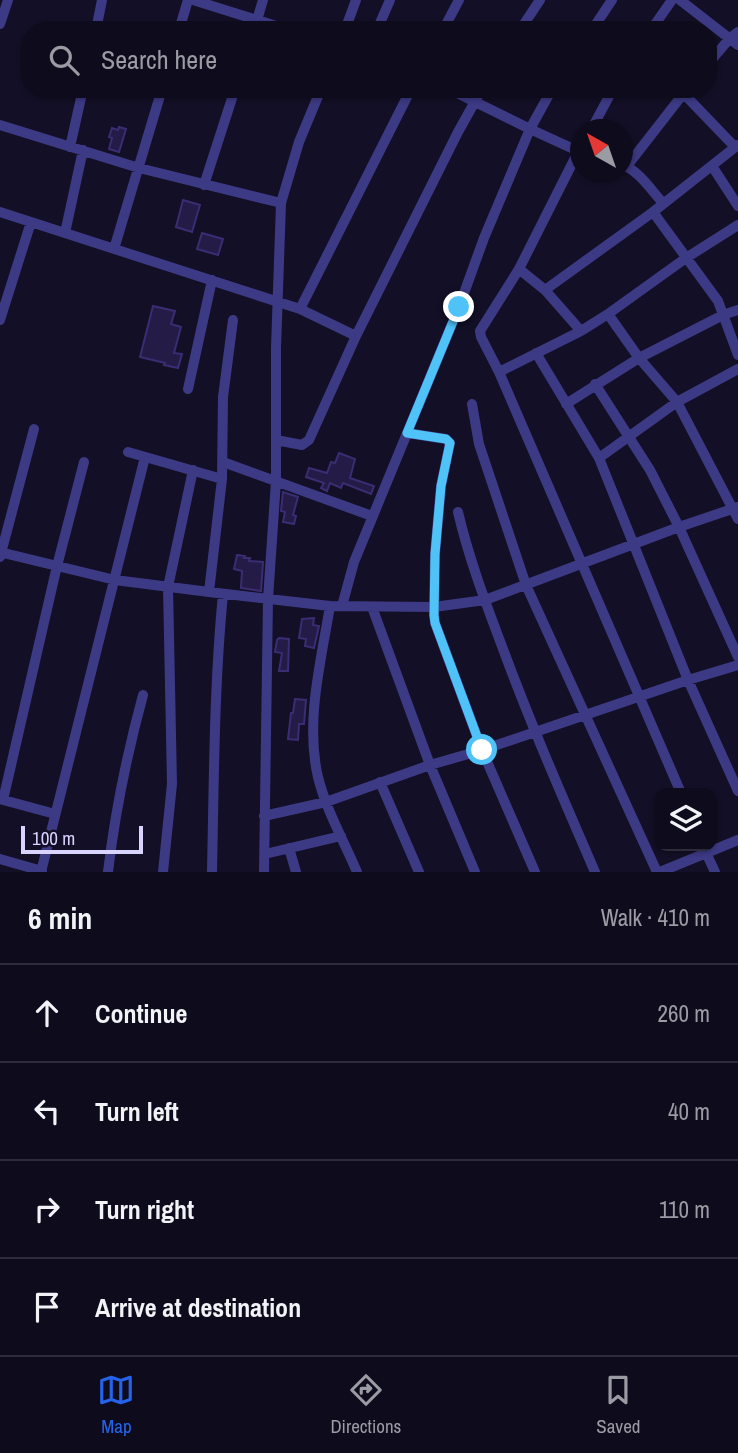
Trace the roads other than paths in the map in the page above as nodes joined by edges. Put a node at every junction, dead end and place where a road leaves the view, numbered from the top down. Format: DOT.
graph roads {
  1 [pos="8,0"];
  2 [pos="102,0"];
  3 [pos="188,0"];
  4 [pos="193,0"];
  5 [pos="263,0"];
  6 [pos="356,0"];
  7 [pos="390,0"];
  8 [pos="459,0"];
  9 [pos="540,0"];
  10 [pos="612,0"];
  11 [pos="672,0"];
  12 [pos="680,0"];
  13 [pos="98,21"];
  14 [pos="182,21"];
  15 [pos="245,21"];
  16 [pos="256,21"];
  17 [pos="348,21"];
  18 [pos="381,21"];
  19 [pos="448,21"];
  20 [pos="526,21"];
  21 [pos="598,21"];
  22 [pos="657,21"];
  23 [pos="710,21"];
  24 [pos="0,24"];
  25 [pos="717,26"];
  26 [pos="735,38"];
  27 [pos="717,55"];
  28 [pos="81,98"];
  29 [pos="159,98"];
  30 [pos="232,98"];
  31 [pos="317,98"];
  32 [pos="406,98"];
  33 [pos="466,98"];
  34 [pos="476,98"];
  35 [pos="547,98"];
  36 [pos="608,98"];
  37 [pos="681,98"];
  38 [pos="692,98"];
  39 [pos="474,102"];
  40 [pos="597,119"];
  41 [pos="0,125"];
  42 [pos="530,129"];
  43 [pos="570,146"];
  44 [pos="736,146"];
  45 [pos="70,147"];
  46 [pos="83,150"];
  47 [pos="633,155"];
  48 [pos="712,166"];
  49 [pos="138,168"];
  50 [pos="570,170"];
  51 [pos="633,173"];
  52 [pos="204,185"];
  53 [pos="737,202"];
  54 [pos="281,203"];
  55 [pos="663,203"];
  56 [pos="653,212"];
  57 [pos="1,215"];
  58 [pos="31,222"];
  59 [pos="738,225"];
  60 [pos="65,233"];
  61 [pos="114,249"];
  62 [pos="686,258"];
  63 [pos="519,269"];
  64 [pos="212,280"];
  65 [pos="545,290"];
  66 [pos="277,302"];
  67 [pos="300,309"];
  68 [pos="738,310"];
  69 [pos="608,314"];
  70 [pos="723,314"];
  71 [pos="0,320"];
  72 [pos="233,320"];
  73 [pos="581,331"];
  74 [pos="356,336"];
  75 [pos="536,353"];
  76 [pos="738,355"];
  77 [pos="639,358"];
  78 [pos="738,369"];
  79 [pos="499,372"];
  80 [pos="595,384"];
  81 [pos="188,389"];
  82 [pos="677,402"];
  83 [pos="472,404"];
  84 [pos="566,404"];
  85 [pos="34,429"];
  86 [pos="407,433"];
  87 [pos="629,436"];
  88 [pos="276,440"];
  89 [pos="128,452"];
  90 [pos="145,457"];
  91 [pos="599,458"];
  92 [pos="84,462"];
  93 [pos="223,462"];
  94 [pos="193,470"];
  95 [pos="222,479"];
  96 [pos="276,481"];
  97 [pos="735,508"];
  98 [pos="458,512"];
  99 [pos="372,516"];
  100 [pos="738,519"];
  101 [pos="679,527"];
  102 [pos="633,544"];
  103 [pos="0,554"];
  104 [pos="582,563"];
  105 [pos="57,566"];
  106 [pos="115,580"];
  107 [pos="526,585"];
  108 [pos="168,587"];
  109 [pos="209,593"];
  110 [pos="223,594"];
  111 [pos="268,599"];
  112 [pos="485,600"];
  113 [pos="330,606"];
  114 [pos="341,606"];
  115 [pos="372,607"];
  116 [pos="434,607"];
  117 [pos="738,657"];
  118 [pos="738,665"];
  119 [pos="688,680"];
  120 [pos="143,695"];
  121 [pos="639,697"];
  122 [pos="584,715"];
  123 [pos="534,733"];
  124 [pos="482,750"];
  125 [pos="430,765"];
  126 [pos="380,782"];
  127 [pos="679,788"];
  128 [pos="738,791"];
  129 [pos="2,800"];
  130 [pos="326,802"];
  131 [pos="55,814"];
  132 [pos="264,816"];
  133 [pos="341,836"];
  134 [pos="738,839"];
  135 [pos="717,845"];
  136 [pos="289,848"];
  137 [pos="701,851"];
  138 [pos="706,851"];
  139 [pos="265,854"];
  140 [pos="0,859"];
  141 [pos="41,871"];
  142 [pos="108,872"];
  143 [pos="163,872"];
  144 [pos="212,872"];
  145 [pos="264,872"];
  146 [pos="296,872"];
  147 [pos="357,872"];
  148 [pos="419,872"];
  149 [pos="475,872"];
  150 [pos="535,872"];
  151 [pos="594,872"];
  152 [pos="658,872"];
  153 [pos="715,872"];
  1 -- 24 [label="street"];
  2 -- 13 [label="street"];
  3 -- 14 [label="street"];
  4 -- 15 [label="street"];
  5 -- 16 [label="street"];
  6 -- 17 [label="street"];
  7 -- 18 [label="street"];
  8 -- 19 [label="street"];
  9 -- 20 [label="street"];
  10 -- 21 [label="street"];
  11 -- 22 [label="street"];
  12 -- 23 [label="street"];
  25 -- 26 [label="street"];
  26 -- 27 [label="street"];
  28 -- 45 [label="street"];
  29 -- 49 [label="street"];
  30 -- 52 [label="street"];
  31 -- 54 [label="street"];
  32 -- 67 [label="street"];
  33 -- 39 [label="street"];
  34 -- 39 [label="street"];
  35 -- 42 [label="street"];
  36 -- 40 [label="street"];
  37 -- 47 [label="street"];
  38 -- 44 [label="street"];
  39 -- 42 [label="street"];
  39 -- 74 [label="street"];
  41 -- 45 [label="street"];
  42 -- 43 [label="street"];
  42 -- 86 [label="street"];
  44 -- 48 [label="street"];
  45 -- 46 [label="street"];
  46 -- 49 [label="street"];
  46 -- 60 [label="street"];
  48 -- 53 [label="street"];
  48 -- 55 [label="street"];
  49 -- 52 [label="street"];
  49 -- 61 [label="street"];
  50 -- 63 [label="street"];
  51 -- 55 [label="street"];
  52 -- 54 [label="street"];
  54 -- 66 [label="street"];
  55 -- 56 [label="street"];
  56 -- 62 [label="street"];
  56 -- 65 [label="street"];
  57 -- 58 [label="street"];
  58 -- 60 [label="street"];
  58 -- 71 [label="street"];
  59 -- 62 [label="street"];
  60 -- 61 [label="street"];
  61 -- 64 [label="street"];
  62 -- 69 [label="street"];
  62 -- 70 [label="street"];
  63 -- 65 [label="street"];
  63 -- 79 [label="street"];
  64 -- 66 [label="street"];
  64 -- 81 [label="street"];
  65 -- 73 [label="street"];
  66 -- 67 [label="street"];
  66 -- 88 [label="street"];
  67 -- 74 [label="street"];
  68 -- 70 [label="street"];
  69 -- 73 [label="street"];
  69 -- 77 [label="street"];
  70 -- 76 [label="street"];
  70 -- 77 [label="street"];
  72 -- 93 [label="street"];
  73 -- 75 [label="street"];
  74 -- 88 [label="street"];
  75 -- 79 [label="street"];
  75 -- 84 [label="street"];
  77 -- 80 [label="street"];
  77 -- 82 [label="street"];
  78 -- 82 [label="street"];
  79 -- 104 [label="street"];
  80 -- 84 [label="street"];
  80 -- 87 [label="street"];
  82 -- 87 [label="street"];
  82 -- 97 [label="street"];
  83 -- 107 [label="street"];
  84 -- 91 [label="street"];
  85 -- 103 [label="street"];
  86 -- 99 [label="street"];
  86 -- 116 [label="street"];
  87 -- 91 [label="street"];
  87 -- 101 [label="street"];
  88 -- 96 [label="street"];
  89 -- 90 [label="street"];
  90 -- 94 [label="street"];
  90 -- 106 [label="street"];
  91 -- 102 [label="street"];
  92 -- 105 [label="street"];
  93 -- 95 [label="street"];
  93 -- 96 [label="street"];
  94 -- 95 [label="street"];
  94 -- 108 [label="street"];
  95 -- 109 [label="street"];
  96 -- 99 [label="street"];
  96 -- 111 [label="street"];
  97 -- 100 [label="street"];
  97 -- 101 [label="street"];
  98 -- 112 [label="street"];
  99 -- 114 [label="street"];
  101 -- 102 [label="street"];
  101 -- 117 [label="street"];
  102 -- 104 [label="street"];
  102 -- 119 [label="street"];
  103 -- 105 [label="street"];
  104 -- 107 [label="street"];
  104 -- 121 [label="street"];
  105 -- 106 [label="street"];
  105 -- 129 [label="street"];
  106 -- 108 [label="street"];
  106 -- 131 [label="street"];
  107 -- 112 [label="street"];
  107 -- 122 [label="street"];
  108 -- 109 [label="street"];
  108 -- 143 [label="street"];
  109 -- 110 [label="street"];
  110 -- 111 [label="street"];
  110 -- 144 [label="street"];
  111 -- 113 [label="street"];
  111 -- 132 [label="street"];
  112 -- 116 [label="street"];
  112 -- 123 [label="street"];
  113 -- 114 [label="street"];
  113 -- 130 [label="street"];
  114 -- 115 [label="street"];
  115 -- 116 [label="street"];
  115 -- 125 [label="street"];
  116 -- 124 [label="street"];
  118 -- 119 [label="street"];
  119 -- 121 [label="street"];
  119 -- 128 [label="street"];
  120 -- 142 [label="street"];
  121 -- 122 [label="street"];
  121 -- 127 [label="street"];
  122 -- 123 [label="street"];
  122 -- 152 [label="street"];
  123 -- 124 [label="street"];
  123 -- 151 [label="street"];
  124 -- 125 [label="street"];
  124 -- 150 [label="street"];
  125 -- 126 [label="street"];
  125 -- 149 [label="street"];
  126 -- 130 [label="street"];
  126 -- 148 [label="street"];
  129 -- 131 [label="street"];
  130 -- 132 [label="street"];
  130 -- 133 [label="street"];
  131 -- 141 [label="street"];
  132 -- 139 [label="street"];
  133 -- 136 [label="street"];
  133 -- 147 [label="street"];
  134 -- 135 [label="street"];
  136 -- 139 [label="street"];
  136 -- 146 [label="street"];
  137 -- 152 [label="street"];
  138 -- 153 [label="street"];
  139 -- 145 [label="street"];
  140 -- 141 [label="street"];
}
